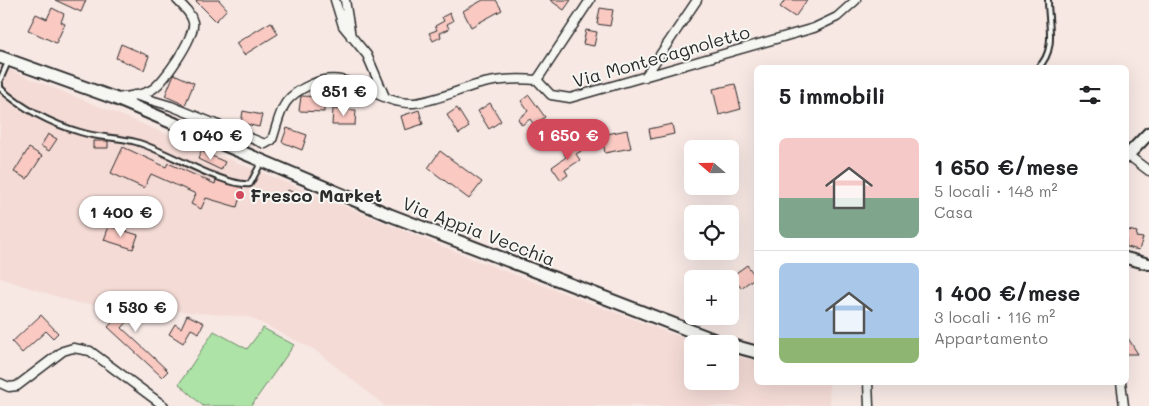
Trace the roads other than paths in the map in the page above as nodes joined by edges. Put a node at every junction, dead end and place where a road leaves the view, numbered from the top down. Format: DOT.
graph roads {
  1 [pos="177,0"];
  2 [pos="335,0"];
  3 [pos="345,0"];
  4 [pos="590,0"];
  5 [pos="697,0"];
  6 [pos="856,0"];
  7 [pos="1048,0"];
  8 [pos="351,38"];
  9 [pos="4,58"];
  10 [pos="1040,65"];
  11 [pos="645,77"];
  12 [pos="0,80"];
  13 [pos="537,80"];
  14 [pos="0,84"];
  15 [pos="134,95"];
  16 [pos="385,97"];
  17 [pos="114,98"];
  18 [pos="1149,133"];
  19 [pos="1129,154"];
  20 [pos="1129,157"];
  21 [pos="262,161"];
  22 [pos="1149,171"];
  23 [pos="1129,259"];
  24 [pos="1149,264"];
  25 [pos="702,335"];
  26 [pos="739,347"];
  27 [pos="754,351"];
  28 [pos="0,383"];
  29 [pos="868,385"];
  30 [pos="1121,385"];
  31 [pos="164,406"];
  32 [pos="868,406"];
  33 [pos="1124,406"];
  1 -- 15 [label="street"];
  2 -- 8 [label="street"];
  3 -- 8 [label="street"];
  4 -- 13 [label="street"];
  5 -- 11 [label="street"];
  6 -- 11 [label="street, Via Montecagnoletto"];
  7 -- 10 [label="lane"];
  8 -- 16 [label="street"];
  9 -- 12 [label="lane"];
  9 -- 17 [label="main road, Via Appia Vecchia"];
  11 -- 13 [label="street, Via Montecagnoletto"];
  13 -- 16 [label="street"];
  14 -- 21 [label="lane"];
  15 -- 16 [label="street"];
  15 -- 17 [label="street"];
  17 -- 21 [label="main road, Via Appia Vecchia"];
  18 -- 19 [label="main road"];
  20 -- 22 [label="street"];
  21 -- 25 [label="main road, Via Appia Vecchia"];
  23 -- 24 [label="street"];
  26 -- 27 [label="main road"];
  28 -- 31 [label="street"];
  29 -- 32 [label="street"];
  30 -- 33 [label="street"];
}
